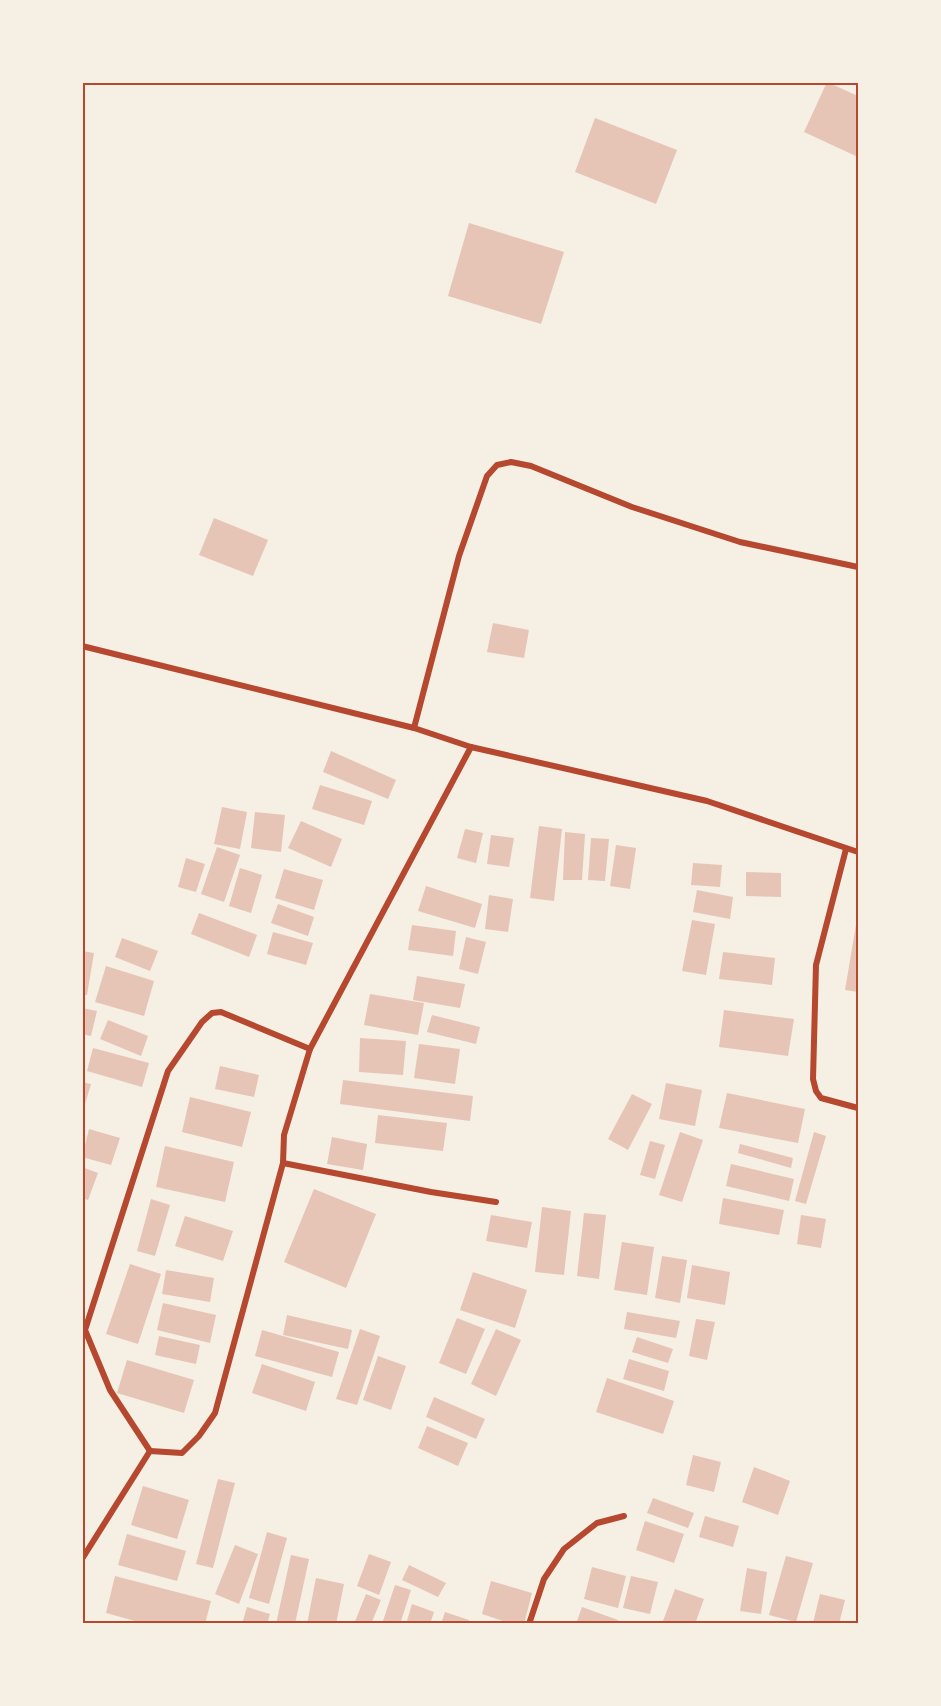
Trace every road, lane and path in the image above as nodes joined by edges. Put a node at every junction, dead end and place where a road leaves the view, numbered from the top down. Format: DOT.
graph roads {
  1 [pos="858,567"];
  2 [pos="82,646"];
  3 [pos="414,728"];
  4 [pos="471,747"];
  5 [pos="846,849"];
  6 [pos="858,852"];
  7 [pos="310,1049"];
  8 [pos="858,1108"];
  9 [pos="283,1163"];
  10 [pos="496,1202"];
  11 [pos="84,1330"];
  12 [pos="150,1451"];
  13 [pos="624,1516"];
  14 [pos="82,1558"];
  15 [pos="529,1623"];
  1 -- 3 [label="street"];
  2 -- 3 [label="street"];
  3 -- 4 [label="street"];
  4 -- 5 [label="street"];
  4 -- 7 [label="street"];
  5 -- 6 [label="street"];
  5 -- 8 [label="street"];
  7 -- 9 [label="street"];
  7 -- 11 [label="street"];
  9 -- 10 [label="street"];
  9 -- 12 [label="street"];
  11 -- 12 [label="street"];
  12 -- 14 [label="street"];
  13 -- 15 [label="street"];
}
